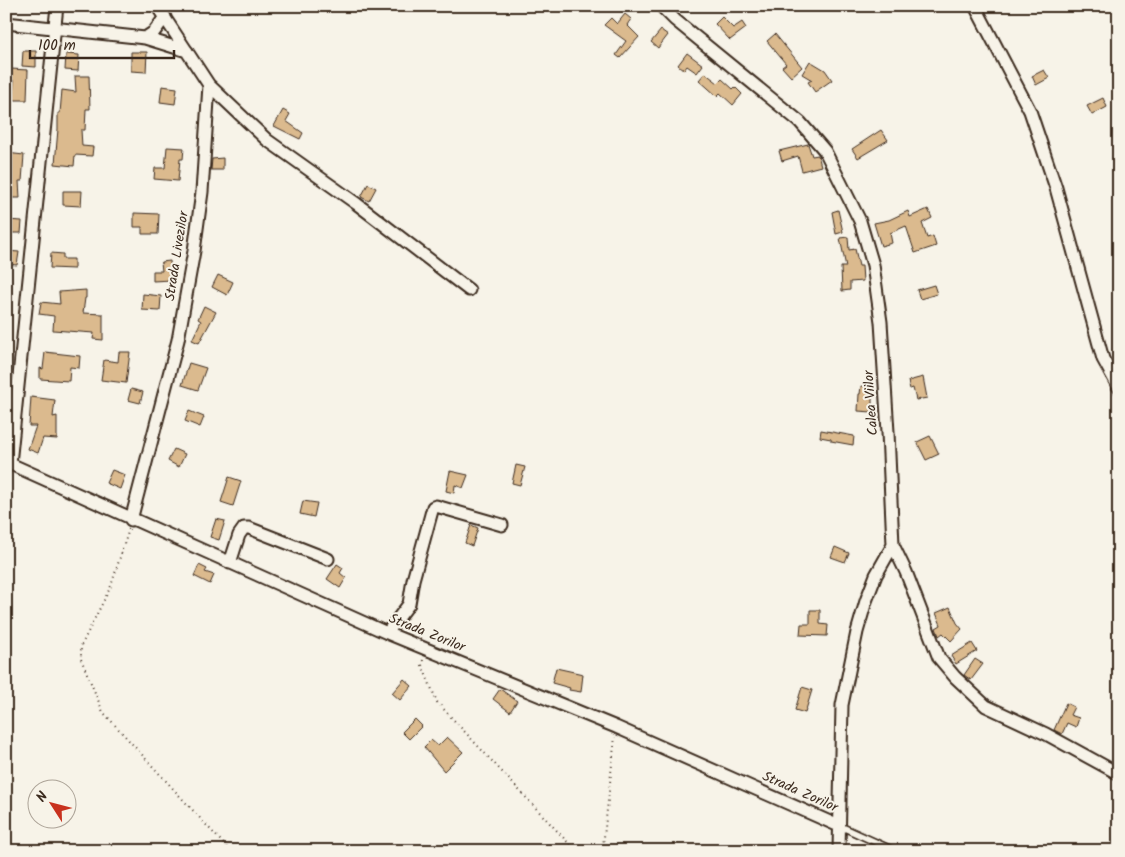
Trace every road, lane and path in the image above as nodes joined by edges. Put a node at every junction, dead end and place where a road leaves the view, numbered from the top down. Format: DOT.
graph roads {
  1 [pos="57,6"];
  2 [pos="157,6"];
  3 [pos="661,6"];
  4 [pos="975,6"];
  5 [pos="165,17"];
  6 [pos="6,23"];
  7 [pos="55,28"];
  8 [pos="145,38"];
  9 [pos="187,51"];
  10 [pos="209,85"];
  11 [pos="469,290"];
  12 [pos="1119,388"];
  13 [pos="8,463"];
  14 [pos="131,520"];
  15 [pos="502,525"];
  16 [pos="893,545"];
  17 [pos="328,559"];
  18 [pos="230,563"];
  19 [pos="387,633"];
  20 [pos="428,649"];
  21 [pos="616,727"];
  22 [pos="1119,774"];
  23 [pos="838,826"];
  24 [pos="230,851"];
  25 [pos="580,851"];
  26 [pos="601,851"];
  27 [pos="839,851"];
  28 [pos="895,851"];
  1 -- 7 [label="street"];
  2 -- 5 [label="street"];
  3 -- 16 [label="street, Calea Viilor"];
  4 -- 12 [label="street"];
  5 -- 8 [label="street"];
  5 -- 9 [label="street"];
  6 -- 7 [label="street"];
  7 -- 8 [label="street"];
  7 -- 13 [label="street"];
  8 -- 9 [label="street"];
  9 -- 10 [label="street"];
  10 -- 11 [label="street"];
  10 -- 14 [label="street, Strada Livezilor"];
  13 -- 14 [label="street, Strada Zorilor"];
  14 -- 18 [label="street, Strada Zorilor"];
  14 -- 24 [label="path"];
  15 -- 19 [label="street"];
  16 -- 22 [label="street, Calea Viilor"];
  16 -- 23 [label="street"];
  17 -- 18 [label="street"];
  18 -- 19 [label="street, Strada Zorilor"];
  19 -- 20 [label="street, Strada Zorilor"];
  20 -- 21 [label="street, Strada Zorilor"];
  20 -- 25 [label="path"];
  21 -- 23 [label="street, Strada Zorilor"];
  21 -- 26 [label="path"];
  23 -- 27 [label="street"];
  23 -- 28 [label="lane"];
}
